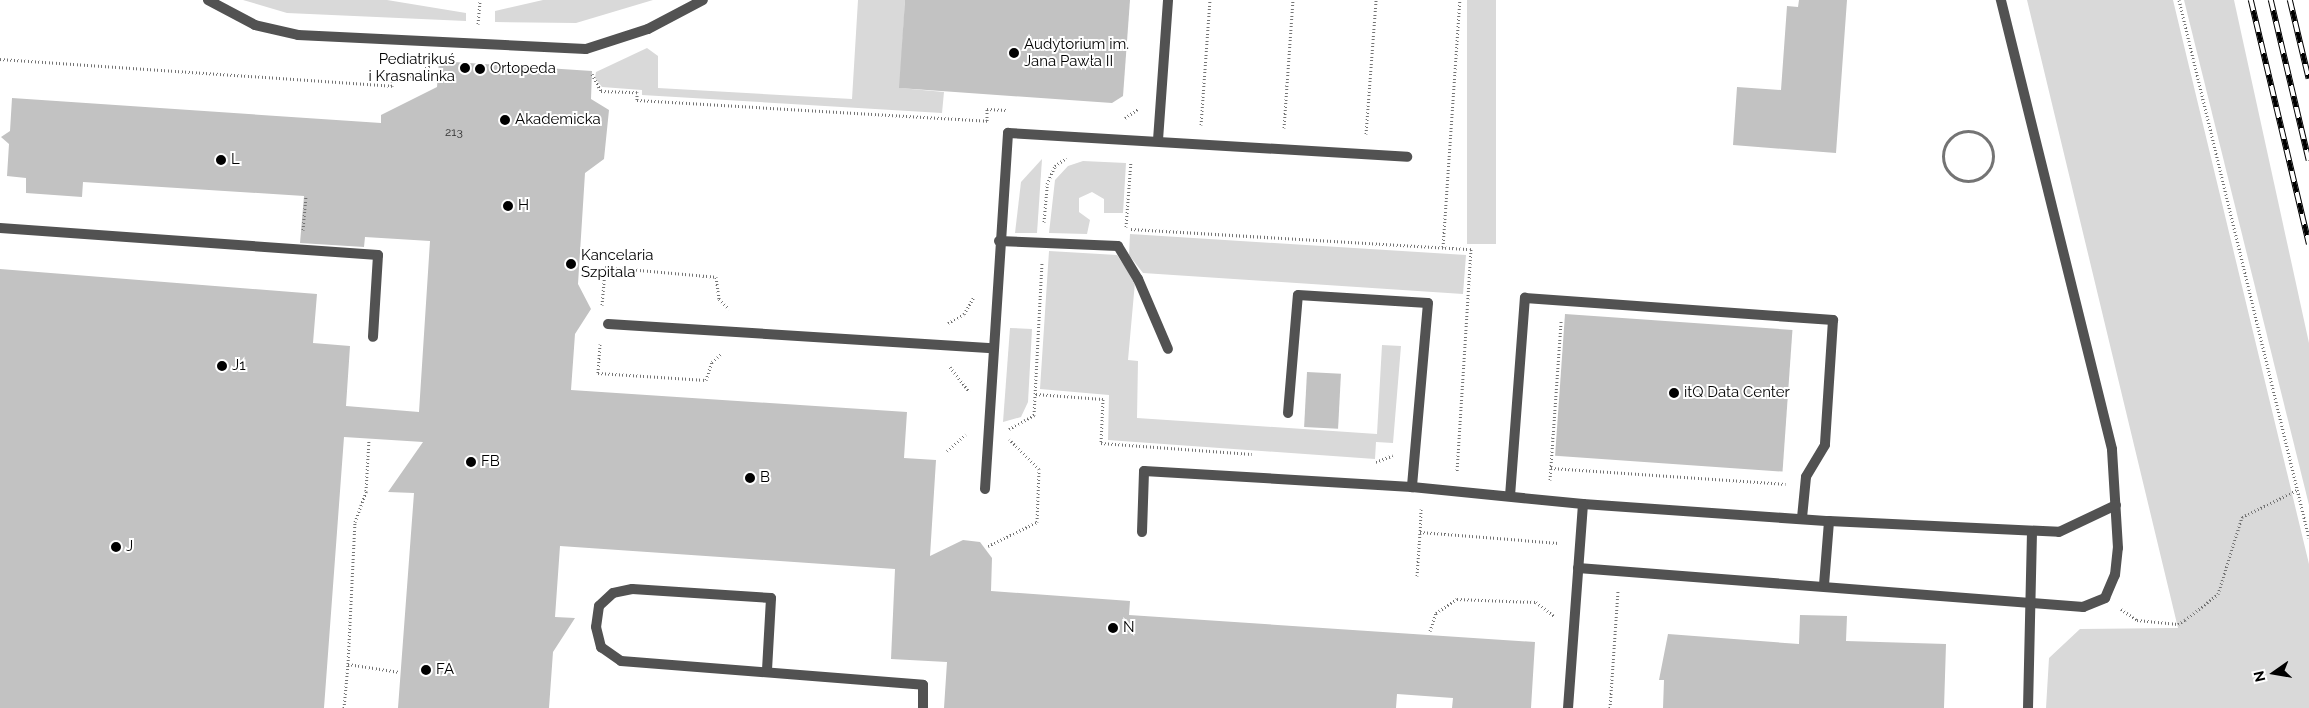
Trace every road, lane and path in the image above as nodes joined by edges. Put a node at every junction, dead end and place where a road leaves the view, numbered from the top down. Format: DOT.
graph roads {
  1 [pos="208,0"];
  2 [pos="703,0"];
  3 [pos="1168,0"];
  4 [pos="1210,0"];
  5 [pos="1293,0"];
  6 [pos="1376,0"];
  7 [pos="1460,0"];
  8 [pos="2001,0"];
  9 [pos="2179,0"];
  10 [pos="0,59"];
  11 [pos="439,63"];
  12 [pos="592,74"];
  13 [pos="1141,103"];
  14 [pos="1016,111"];
  15 [pos="1116,118"];
  16 [pos="1366,138"];
  17 [pos="1158,140"];
  18 [pos="1200,143"];
  19 [pos="1283,149"];
  20 [pos="1993,150"];
  21 [pos="1073,154"];
  22 [pos="1121,157"];
  23 [pos="1407,157"];
  24 [pos="306,196"];
  25 [pos="0,228"];
  26 [pos="303,232"];
  27 [pos="999,241"];
  28 [pos="1043,242"];
  29 [pos="1443,247"];
  30 [pos="996,285"];
  31 [pos="1563,301"];
  32 [pos="602,312"];
  33 [pos="734,312"];
  34 [pos="608,324"];
  35 [pos="940,325"];
  36 [pos="600,336"];
  37 [pos="373,337"];
  38 [pos="992,348"];
  39 [pos="730,349"];
  40 [pos="1168,349"];
  41 [pos="945,363"];
  42 [pos="1036,394"];
  43 [pos="970,398"];
  44 [pos="1288,413"];
  45 [pos="968,430"];
  46 [pos="369,439"];
  47 [pos="1396,448"];
  48 [pos="947,450"];
  49 [pos="1257,454"];
  50 [pos="1365,462"];
  51 [pos="1551,468"];
  52 [pos="1550,474"];
  53 [pos="1805,485"];
  54 [pos="1412,487"];
  55 [pos="1423,488"];
  56 [pos="985,489"];
  57 [pos="2297,490"];
  58 [pos="1455,491"];
  59 [pos="1510,496"];
  60 [pos="1583,504"];
  61 [pos="2116,505"];
  62 [pos="1802,518"];
  63 [pos="1829,520"];
  64 [pos="1142,532"];
  65 [pos="1420,532"];
  66 [pos="2032,533"];
  67 [pos="2309,538"];
  68 [pos="1580,544"];
  69 [pos="988,546"];
  70 [pos="1578,568"];
  71 [pos="1620,571"];
  72 [pos="1417,576"];
  73 [pos="1824,585"];
  74 [pos="2105,598"];
  75 [pos="2032,603"];
  76 [pos="1555,622"];
  77 [pos="1430,631"];
  78 [pos="348,664"];
  79 [pos="767,670"];
  80 [pos="399,672"];
  81 [pos="344,708"];
  82 [pos="924,708"];
  83 [pos="1568,708"];
  84 [pos="1610,708"];
  85 [pos="2028,708"];
  1 -- 2 [label="lane"];
  3 -- 17 [label="lane"];
  4 -- 18 [label="path"];
  5 -- 19 [label="path"];
  6 -- 16 [label="path"];
  7 -- 29 [label="path"];
  8 -- 61 [label="lane"];
  9 -- 57 [label="path"];
  10 -- 11 [label="path"];
  12 -- 14 [label="path"];
  13 -- 15 [label="path"];
  17 -- 18 [label="lane"];
  17 -- 27 [label="lane"];
  18 -- 19 [label="lane"];
  19 -- 23 [label="lane"];
  20 -- 20 [label="path"];
  21 -- 28 [label="path"];
  22 -- 29 [label="path"];
  24 -- 26 [label="path"];
  25 -- 37 [label="lane"];
  27 -- 28 [label="lane"];
  27 -- 30 [label="lane"];
  28 -- 40 [label="lane"];
  28 -- 42 [label="path"];
  29 -- 58 [label="path"];
  30 -- 35 [label="path"];
  30 -- 38 [label="lane"];
  31 -- 51 [label="path"];
  31 -- 53 [label="lane"];
  31 -- 59 [label="lane"];
  32 -- 33 [label="path"];
  34 -- 38 [label="lane"];
  36 -- 39 [label="path"];
  38 -- 56 [label="lane"];
  41 -- 43 [label="path"];
  42 -- 49 [label="path"];
  42 -- 69 [label="path"];
  44 -- 54 [label="lane"];
  45 -- 48 [label="path"];
  46 -- 78 [label="path"];
  47 -- 50 [label="path"];
  51 -- 52 [label="path"];
  51 -- 53 [label="path"];
  53 -- 62 [label="lane"];
  54 -- 55 [label="lane"];
  54 -- 64 [label="lane"];
  55 -- 58 [label="lane"];
  55 -- 65 [label="path"];
  57 -- 67 [label="path"];
  57 -- 74 [label="path"];
  58 -- 59 [label="lane"];
  59 -- 60 [label="lane"];
  60 -- 62 [label="lane"];
  60 -- 68 [label="lane"];
  61 -- 66 [label="lane"];
  61 -- 74 [label="lane"];
  62 -- 63 [label="lane"];
  63 -- 66 [label="lane"];
  63 -- 73 [label="lane"];
  65 -- 68 [label="path"];
  65 -- 72 [label="path"];
  66 -- 75 [label="lane"];
  68 -- 70 [label="lane"];
  70 -- 71 [label="lane"];
  70 -- 83 [label="lane"];
  71 -- 73 [label="lane"];
  71 -- 84 [label="path"];
  73 -- 75 [label="lane"];
  74 -- 75 [label="lane"];
  75 -- 85 [label="lane"];
  76 -- 77 [label="path"];
  78 -- 80 [label="path"];
  78 -- 81 [label="path"];
  79 -- 79 [label="lane"];
  79 -- 82 [label="lane"];
}
